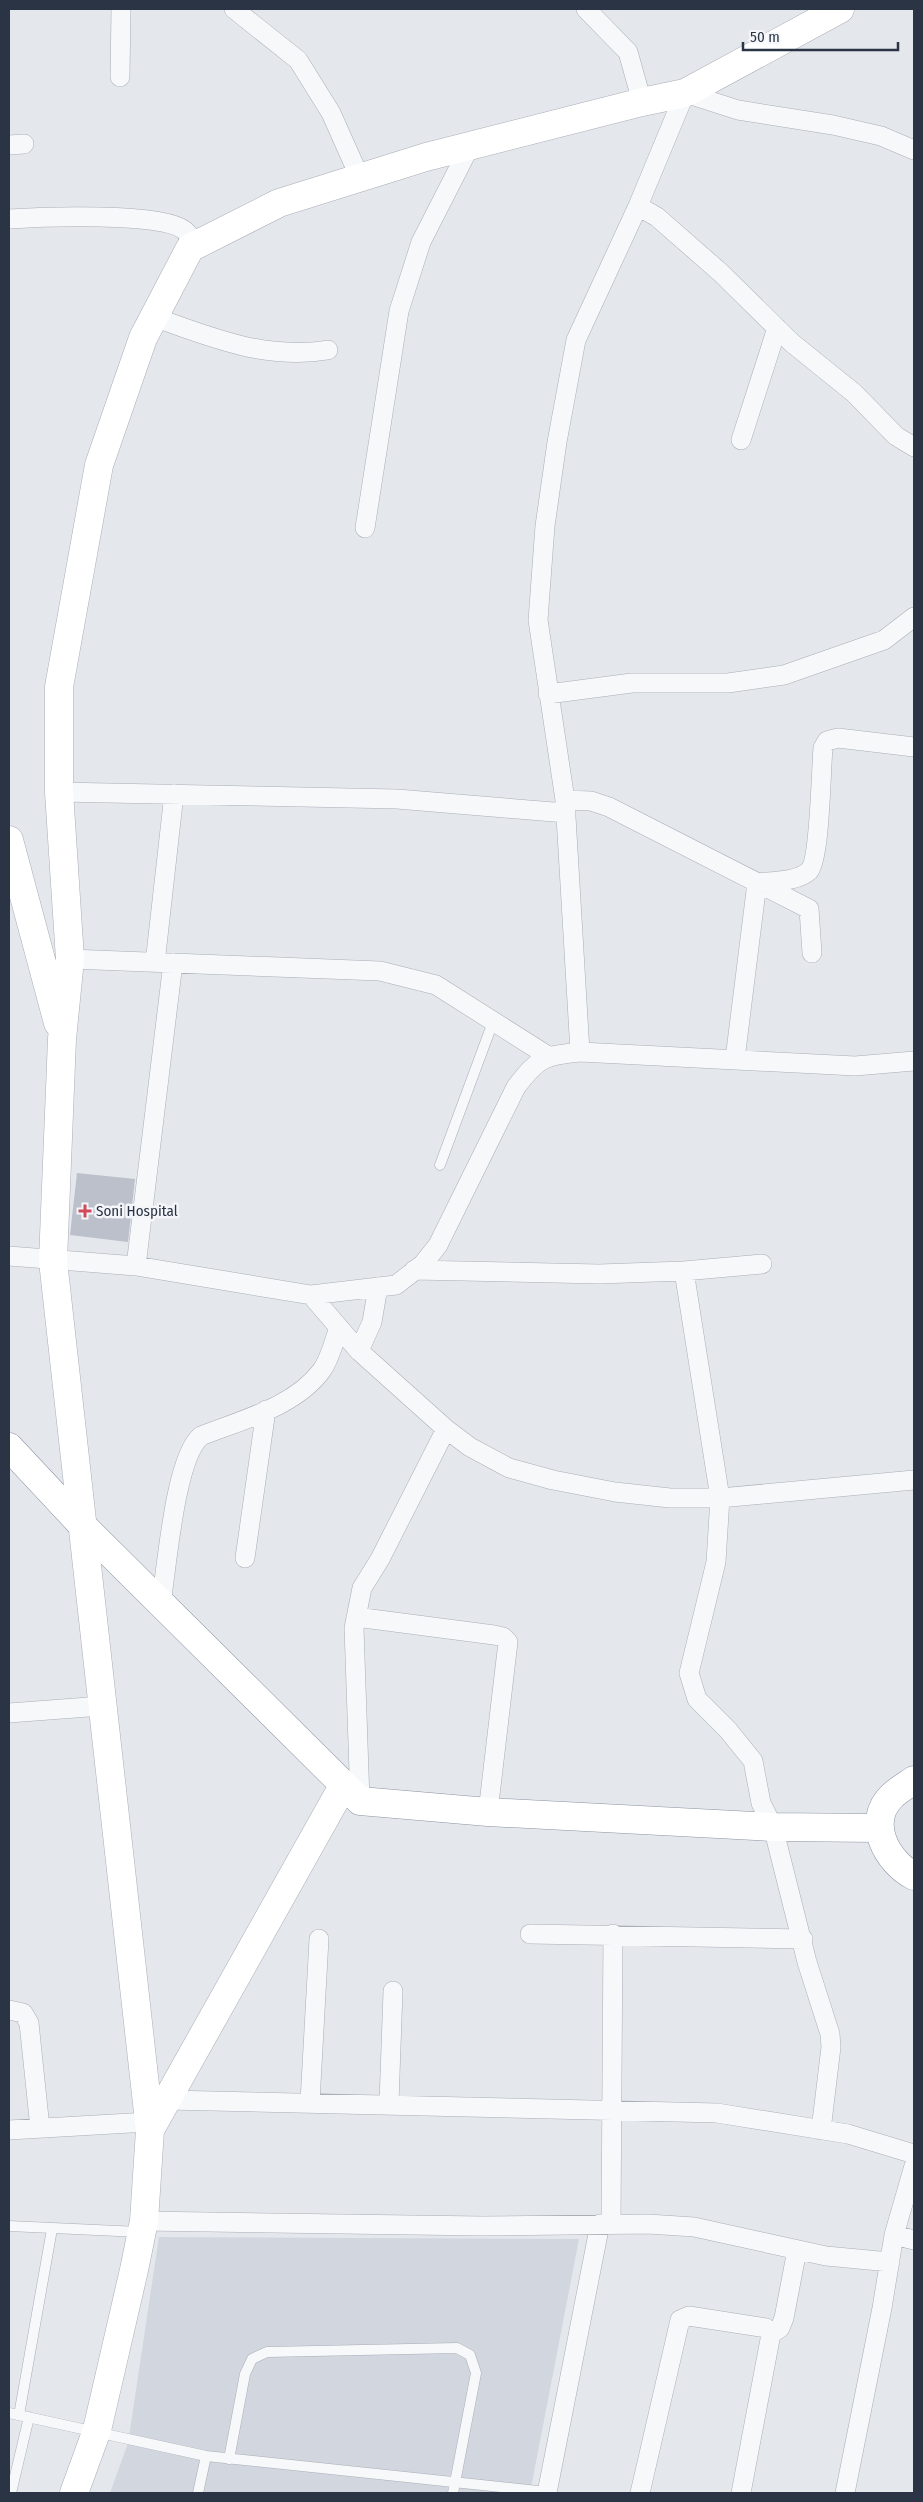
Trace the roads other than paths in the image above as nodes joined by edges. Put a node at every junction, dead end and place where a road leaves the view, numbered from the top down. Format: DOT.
graph roads {
  1 [pos="121,9"];
  2 [pos="234,9"];
  3 [pos="586,9"];
  4 [pos="840,9"];
  5 [pos="120,76"];
  6 [pos="686,93"];
  7 [pos="642,102"];
  8 [pos="470,146"];
  9 [pos="914,150"];
  10 [pos="360,178"];
  11 [pos="638,206"];
  12 [pos="9,219"];
  13 [pos="197,245"];
  14 [pos="154,317"];
  15 [pos="777,328"];
  16 [pos="328,350"];
  17 [pos="741,440"];
  18 [pos="914,447"];
  19 [pos="365,528"];
  20 [pos="914,617"];
  21 [pos="548,694"];
  22 [pos="914,747"];
  23 [pos="59,792"];
  24 [pos="174,794"];
  25 [pos="566,807"];
  26 [pos="9,840"];
  27 [pos="757,883"];
  28 [pos="812,953"];
  29 [pos="70,959"];
  30 [pos="164,963"];
  31 [pos="492,1022"];
  32 [pos="62,1039"];
  33 [pos="580,1052"];
  34 [pos="548,1056"];
  35 [pos="735,1059"];
  36 [pos="914,1061"];
  37 [pos="440,1165"];
  38 [pos="9,1256"];
  39 [pos="53,1261"];
  40 [pos="762,1264"];
  41 [pos="136,1266"];
  42 [pos="414,1270"];
  43 [pos="684,1271"];
  44 [pos="378,1287"];
  45 [pos="311,1295"];
  46 [pos="339,1328"];
  47 [pos="359,1351"];
  48 [pos="266,1410"];
  49 [pos="446,1429"];
  50 [pos="9,1447"];
  51 [pos="914,1480"];
  52 [pos="720,1498"];
  53 [pos="83,1526"];
  54 [pos="245,1558"];
  55 [pos="162,1603"];
  56 [pos="356,1617"];
  57 [pos="102,1706"];
  58 [pos="9,1714"];
  59 [pos="914,1780"];
  60 [pos="352,1794"];
  61 [pos="488,1812"];
  62 [pos="773,1826"];
  63 [pos="879,1828"];
  64 [pos="914,1876"];
  65 [pos="530,1934"];
  66 [pos="613,1934"];
  67 [pos="320,1939"];
  68 [pos="803,1939"];
  69 [pos="393,1991"];
  70 [pos="9,2010"];
  71 [pos="167,2100"];
  72 [pos="310,2102"];
  73 [pos="389,2103"];
  74 [pos="613,2109"];
  75 [pos="149,2126"];
  76 [pos="40,2128"];
  77 [pos="9,2130"];
  78 [pos="821,2130"];
  79 [pos="914,2167"];
  80 [pos="605,2224"];
  81 [pos="9,2226"];
  82 [pos="143,2226"];
  83 [pos="52,2228"];
  84 [pos="894,2235"];
  85 [pos="914,2240"];
  86 [pos="797,2250"];
  87 [pos="890,2262"];
  88 [pos="771,2334"];
  89 [pos="19,2415"];
  90 [pos="97,2430"];
  91 [pos="206,2456"];
  92 [pos="229,2459"];
  93 [pos="456,2482"];
  94 [pos="11,2493"];
  95 [pos="74,2493"];
  96 [pos="198,2493"];
  97 [pos="454,2493"];
  98 [pos="547,2493"];
  99 [pos="640,2493"];
  100 [pos="741,2493"];
  101 [pos="844,2493"];
  1 -- 5 [label="street"];
  2 -- 10 [label="street"];
  3 -- 7 [label="street"];
  4 -- 6 [label="main road"];
  6 -- 7 [label="main road"];
  6 -- 9 [label="street"];
  6 -- 11 [label="street"];
  7 -- 8 [label="main road"];
  8 -- 10 [label="main road"];
  8 -- 19 [label="street"];
  10 -- 13 [label="main road"];
  11 -- 15 [label="street"];
  11 -- 21 [label="street"];
  12 -- 13 [label="street"];
  13 -- 14 [label="main road"];
  14 -- 16 [label="street"];
  14 -- 23 [label="main road"];
  15 -- 17 [label="street"];
  15 -- 18 [label="street"];
  20 -- 21 [label="street"];
  21 -- 25 [label="street"];
  22 -- 27 [label="street"];
  23 -- 24 [label="street"];
  23 -- 29 [label="main road"];
  24 -- 25 [label="street"];
  24 -- 30 [label="street"];
  25 -- 27 [label="street"];
  25 -- 33 [label="street"];
  26 -- 32 [label="main road"];
  27 -- 28 [label="street"];
  27 -- 35 [label="street"];
  29 -- 30 [label="street"];
  29 -- 32 [label="main road"];
  30 -- 31 [label="street"];
  30 -- 41 [label="street"];
  31 -- 34 [label="street"];
  31 -- 37 [label="lane"];
  32 -- 39 [label="main road"];
  33 -- 34 [label="street"];
  33 -- 35 [label="street"];
  34 -- 42 [label="street"];
  35 -- 36 [label="street"];
  38 -- 39 [label="street"];
  39 -- 41 [label="street"];
  39 -- 53 [label="main road"];
  40 -- 43 [label="street"];
  41 -- 45 [label="street"];
  42 -- 43 [label="street"];
  42 -- 44 [label="street"];
  43 -- 52 [label="street"];
  44 -- 45 [label="street"];
  44 -- 47 [label="street"];
  45 -- 46 [label="street"];
  46 -- 47 [label="street"];
  46 -- 48 [label="street"];
  47 -- 49 [label="street"];
  48 -- 54 [label="street"];
  48 -- 55 [label="street"];
  49 -- 52 [label="street"];
  49 -- 56 [label="street"];
  50 -- 53 [label="main road"];
  51 -- 52 [label="street"];
  52 -- 62 [label="street"];
  53 -- 55 [label="main road"];
  53 -- 57 [label="main road"];
  55 -- 60 [label="main road"];
  56 -- 60 [label="street"];
  56 -- 61 [label="street"];
  57 -- 58 [label="street"];
  57 -- 75 [label="main road"];
  59 -- 63 [label="main road"];
  60 -- 61 [label="main road"];
  60 -- 71 [label="main road"];
  61 -- 62 [label="main road"];
  62 -- 63 [label="main road"];
  62 -- 68 [label="street"];
  63 -- 64 [label="main road"];
  65 -- 66 [label="street"];
  66 -- 68 [label="street"];
  66 -- 74 [label="street"];
  67 -- 72 [label="street"];
  68 -- 78 [label="street"];
  69 -- 73 [label="street"];
  70 -- 76 [label="street"];
  71 -- 72 [label="street"];
  71 -- 75 [label="main road"];
  72 -- 73 [label="street"];
  73 -- 74 [label="street"];
  74 -- 78 [label="street"];
  74 -- 80 [label="street"];
  75 -- 76 [label="street"];
  75 -- 82 [label="main road"];
  76 -- 77 [label="street"];
  78 -- 79 [label="street"];
  79 -- 84 [label="street"];
  80 -- 82 [label="street"];
  80 -- 86 [label="street"];
  80 -- 98 [label="street"];
  81 -- 83 [label="lane"];
  82 -- 83 [label="lane"];
  82 -- 90 [label="main road"];
  83 -- 89 [label="lane"];
  84 -- 85 [label="street"];
  84 -- 87 [label="street"];
  86 -- 87 [label="street"];
  86 -- 88 [label="street"];
  87 -- 101 [label="street"];
  88 -- 99 [label="street"];
  88 -- 100 [label="street"];
  89 -- 90 [label="lane"];
  89 -- 94 [label="lane"];
  90 -- 91 [label="lane"];
  90 -- 95 [label="main road"];
  91 -- 92 [label="lane"];
  91 -- 96 [label="lane"];
  92 -- 93 [label="lane"];
  92 -- 93 [label="lane"];
  93 -- 97 [label="lane"];
  93 -- 98 [label="lane"];
}
